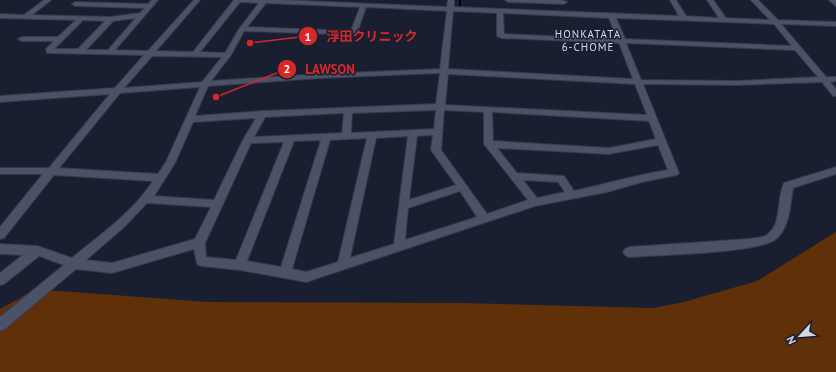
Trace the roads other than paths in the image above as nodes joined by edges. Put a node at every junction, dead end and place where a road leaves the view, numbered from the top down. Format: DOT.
graph roads {
  1 [pos="48,0"];
  2 [pos="155,0"];
  3 [pos="197,0"];
  4 [pos="237,0"];
  5 [pos="451,0"];
  6 [pos="508,0"];
  7 [pos="673,0"];
  8 [pos="710,0"];
  9 [pos="754,0"];
  10 [pos="832,0"];
  11 [pos="264,1"];
  12 [pos="564,1"];
  13 [pos="77,2"];
  14 [pos="836,4"];
  15 [pos="364,5"];
  16 [pos="150,6"];
  17 [pos="450,10"];
  18 [pos="500,12"];
  19 [pos="568,14"];
  20 [pos="142,15"];
  21 [pos="0,16"];
  22 [pos="612,16"];
  23 [pos="25,17"];
  24 [pos="59,18"];
  25 [pos="81,19"];
  26 [pos="111,19"];
  27 [pos="684,19"];
  28 [pos="725,20"];
  29 [pos="775,21"];
  30 [pos="832,24"];
  31 [pos="242,28"];
  32 [pos="836,31"];
  33 [pos="22,39"];
  34 [pos="60,39"];
  35 [pos="622,41"];
  36 [pos="796,48"];
  37 [pos="80,52"];
  38 [pos="109,52"];
  39 [pos="151,54"];
  40 [pos="194,55"];
  41 [pos="227,55"];
  42 [pos="443,71"];
  43 [pos="836,79"];
  44 [pos="824,80"];
  45 [pos="639,82"];
  46 [pos="205,84"];
  47 [pos="119,90"];
  48 [pos="836,94"];
  49 [pos="0,99"];
  50 [pos="439,107"];
  51 [pos="348,110"];
  52 [pos="488,110"];
  53 [pos="263,114"];
  54 [pos="653,118"];
  55 [pos="189,119"];
  56 [pos="437,132"];
  57 [pos="413,134"];
  58 [pos="372,135"];
  59 [pos="346,137"];
  60 [pos="326,138"];
  61 [pos="290,139"];
  62 [pos="248,140"];
  63 [pos="662,141"];
  64 [pos="489,144"];
  65 [pos="836,170"];
  66 [pos="0,171"];
  67 [pos="51,171"];
  68 [pos="515,176"];
  69 [pos="161,178"];
  70 [pos="462,187"];
  71 [pos="572,195"];
  72 [pos="145,199"];
  73 [pos="535,202"];
  74 [pos="218,204"];
  75 [pos="403,206"];
  76 [pos="484,218"];
  77 [pos="0,235"];
  78 [pos="199,243"];
  79 [pos="399,247"];
  80 [pos="0,249"];
  81 [pos="37,251"];
  82 [pos="629,252"];
  83 [pos="74,264"];
  84 [pos="240,265"];
  85 [pos="343,265"];
  86 [pos="285,273"];
  87 [pos="0,280"];
  88 [pos="0,325"];
  1 -- 23 [label="street"];
  2 -- 16 [label="street"];
  3 -- 39 [label="street"];
  4 -- 11 [label="street"];
  4 -- 40 [label="street"];
  5 -- 17 [label="street"];
  6 -- 12 [label="street"];
  7 -- 27 [label="street"];
  8 -- 28 [label="street"];
  9 -- 29 [label="street"];
  10 -- 14 [label="street"];
  11 -- 15 [label="street"];
  11 -- 31 [label="street"];
  12 -- 19 [label="street"];
  13 -- 16 [label="street"];
  13 -- 24 [label="street"];
  15 -- 17 [label="street"];
  15 -- 31 [label="street"];
  16 -- 20 [label="street"];
  17 -- 18 [label="street"];
  17 -- 42 [label="street"];
  18 -- 19 [label="street"];
  18 -- 35 [label="street"];
  19 -- 22 [label="street"];
  20 -- 26 [label="street"];
  20 -- 38 [label="street"];
  21 -- 23 [label="street"];
  22 -- 27 [label="street"];
  22 -- 35 [label="street"];
  23 -- 24 [label="street"];
  24 -- 25 [label="street"];
  25 -- 26 [label="street"];
  25 -- 34 [label="street"];
  26 -- 37 [label="street"];
  27 -- 28 [label="street"];
  28 -- 29 [label="street"];
  29 -- 30 [label="street"];
  29 -- 36 [label="street"];
  30 -- 32 [label="street"];
  31 -- 41 [label="street"];
  33 -- 34 [label="street"];
  34 -- 37 [label="street"];
  35 -- 36 [label="street"];
  35 -- 45 [label="street"];
  36 -- 44 [label="street"];
  37 -- 38 [label="street"];
  38 -- 39 [label="street"];
  39 -- 40 [label="street"];
  39 -- 47 [label="street"];
  40 -- 41 [label="street"];
  41 -- 46 [label="street"];
  42 -- 45 [label="street"];
  42 -- 46 [label="street"];
  42 -- 50 [label="street"];
  43 -- 44 [label="street"];
  44 -- 45 [label="street"];
  44 -- 48 [label="street"];
  45 -- 54 [label="street"];
  46 -- 47 [label="street"];
  46 -- 55 [label="street"];
  47 -- 49 [label="street"];
  47 -- 67 [label="street"];
  50 -- 51 [label="street"];
  50 -- 52 [label="street"];
  50 -- 56 [label="street"];
  51 -- 53 [label="street"];
  51 -- 59 [label="street"];
  52 -- 54 [label="street"];
  52 -- 64 [label="street"];
  53 -- 55 [label="street"];
  53 -- 62 [label="street"];
  54 -- 63 [label="street"];
  55 -- 69 [label="street"];
  56 -- 57 [label="street"];
  56 -- 70 [label="street"];
  57 -- 58 [label="street"];
  57 -- 75 [label="street"];
  58 -- 59 [label="street"];
  58 -- 85 [label="street"];
  59 -- 60 [label="street"];
  60 -- 61 [label="street"];
  60 -- 86 [label="street"];
  61 -- 62 [label="street"];
  61 -- 84 [label="street"];
  62 -- 74 [label="street"];
  63 -- 64 [label="street"];
  63 -- 71 [label="street"];
  64 -- 68 [label="street"];
  65 -- 82 [label="street"];
  66 -- 67 [label="street"];
  67 -- 69 [label="street"];
  67 -- 77 [label="street"];
  68 -- 71 [label="street"];
  68 -- 73 [label="street"];
  69 -- 72 [label="street"];
  70 -- 75 [label="street"];
  70 -- 76 [label="street"];
  71 -- 73 [label="street"];
  72 -- 74 [label="street"];
  72 -- 83 [label="street"];
  73 -- 76 [label="street"];
  74 -- 78 [label="street"];
  75 -- 79 [label="street"];
  76 -- 79 [label="street"];
  78 -- 83 [label="street"];
  78 -- 84 [label="street"];
  79 -- 85 [label="street"];
  80 -- 81 [label="street"];
  81 -- 83 [label="street"];
  81 -- 87 [label="street"];
  83 -- 88 [label="street"];
  84 -- 86 [label="street"];
  85 -- 86 [label="street"];
}
